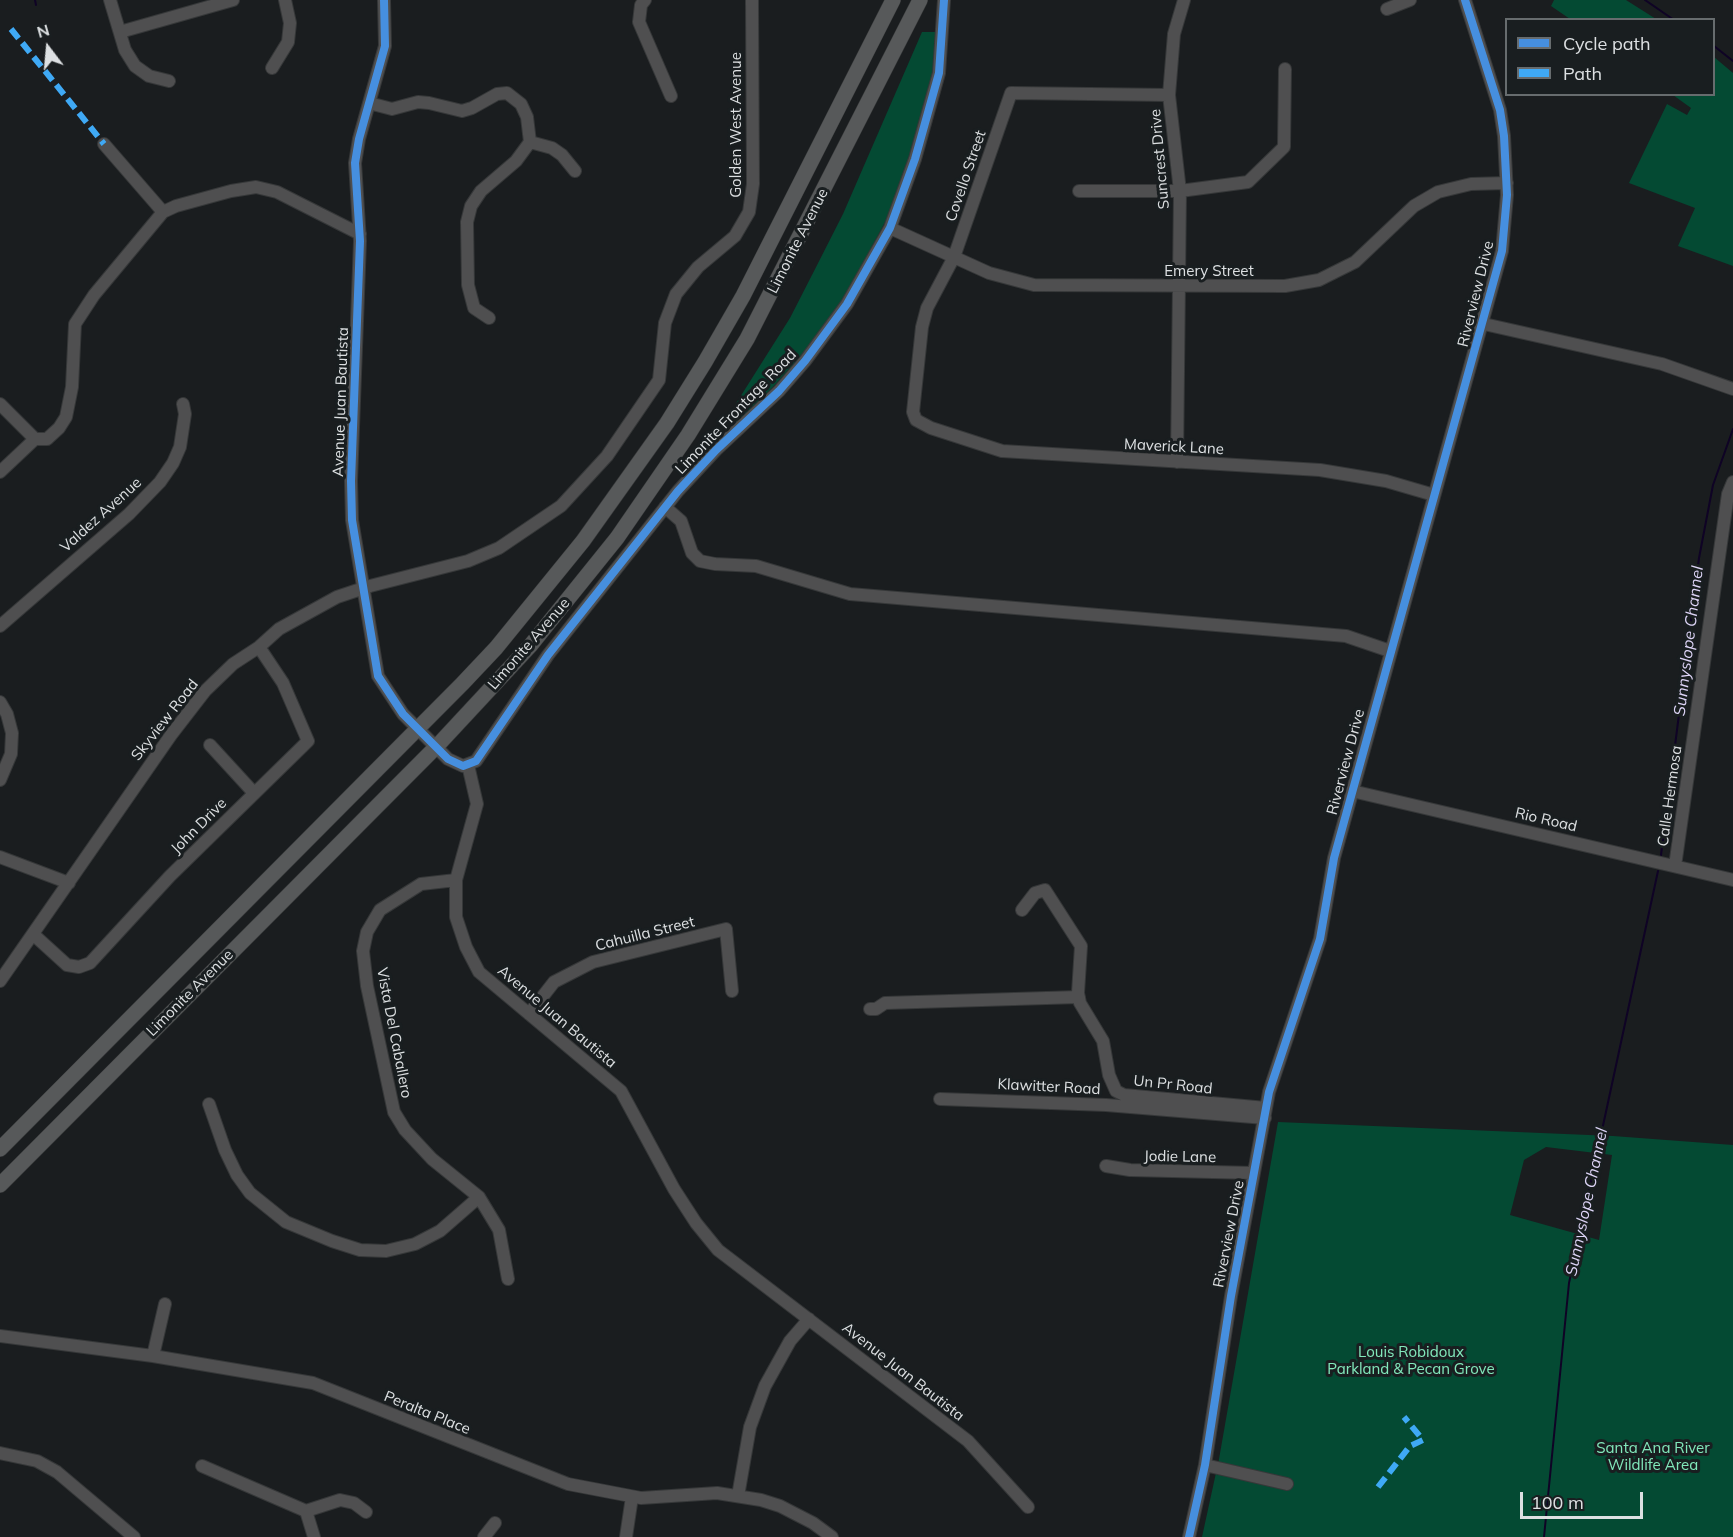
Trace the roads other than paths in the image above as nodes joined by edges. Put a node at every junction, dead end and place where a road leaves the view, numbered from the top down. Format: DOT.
graph roads {
  1 [pos="110,0"];
  2 [pos="233,0"];
  3 [pos="285,0"];
  4 [pos="384,0"];
  5 [pos="645,0"];
  6 [pos="752,0"];
  7 [pos="893,0"];
  8 [pos="920,0"];
  9 [pos="944,0"];
  10 [pos="1184,0"];
  11 [pos="1410,0"];
  12 [pos="1465,0"];
  13 [pos="1387,9"];
  14 [pos="120,32"];
  15 [pos="272,68"];
  16 [pos="1285,69"];
  17 [pos="169,81"];
  18 [pos="1169,95"];
  19 [pos="671,96"];
  20 [pos="369,103"];
  21 [pos="530,142"];
  22 [pos="104,144"];
  23 [pos="575,171"];
  24 [pos="1507,183"];
  25 [pos="1079,190"];
  26 [pos="1180,191"];
  27 [pos="163,212"];
  28 [pos="890,228"];
  29 [pos="360,234"];
  30 [pos="954,257"];
  31 [pos="1179,286"];
  32 [pos="489,318"];
  33 [pos="1484,324"];
  34 [pos="1733,389"];
  35 [pos="0,404"];
  36 [pos="183,404"];
  37 [pos="916,420"];
  38 [pos="35,439"];
  39 [pos="1177,462"];
  40 [pos="0,472"];
  41 [pos="1733,482"];
  42 [pos="1434,495"];
  43 [pos="665,507"];
  44 [pos="499,548"];
  45 [pos="362,588"];
  46 [pos="0,626"];
  47 [pos="259,647"];
  48 [pos="1390,651"];
  49 [pos="0,702"];
  50 [pos="418,730"];
  51 [pos="210,745"];
  52 [pos="436,746"];
  53 [pos="468,765"];
  54 [pos="0,780"];
  55 [pos="1352,791"];
  56 [pos="254,793"];
  57 [pos="0,857"];
  58 [pos="1665,863"];
  59 [pos="456,880"];
  60 [pos="1733,880"];
  61 [pos="69,883"];
  62 [pos="1022,910"];
  63 [pos="33,935"];
  64 [pos="0,981"];
  65 [pos="732,991"];
  66 [pos="1079,997"];
  67 [pos="870,1009"];
  68 [pos="529,1014"];
  69 [pos="940,1099"];
  70 [pos="1120,1100"];
  71 [pos="209,1104"];
  72 [pos="1265,1113"];
  73 [pos="0,1149"];
  74 [pos="1106,1166"];
  75 [pos="1254,1173"];
  76 [pos="0,1185"];
  77 [pos="479,1197"];
  78 [pos="508,1279"];
  79 [pos="165,1304"];
  80 [pos="809,1319"];
  81 [pos="0,1336"];
  82 [pos="153,1356"];
  83 [pos="0,1453"];
  84 [pos="1205,1465"];
  85 [pos="202,1466"];
  86 [pos="1287,1484"];
  87 [pos="738,1496"];
  88 [pos="632,1497"];
  89 [pos="1028,1507"];
  90 [pos="306,1511"];
  91 [pos="366,1512"];
  92 [pos="495,1523"];
  93 [pos="134,1537"];
  94 [pos="314,1537"];
  95 [pos="484,1537"];
  96 [pos="626,1537"];
  97 [pos="832,1537"];
  98 [pos="1189,1537"];
  1 -- 14 [label="street"];
  2 -- 14 [label="street"];
  3 -- 15 [label="street"];
  4 -- 20 [label="street, Avenue Juan Bautista"];
  5 -- 19 [label="street"];
  6 -- 44 [label="street, Golden West Avenue"];
  7 -- 50 [label="main road, Limonite Avenue"];
  8 -- 52 [label="main road, Limonite Avenue"];
  9 -- 28 [label="street, Limonite Frontage Road"];
  10 -- 18 [label="street, Suncrest Drive"];
  11 -- 13 [label="street"];
  12 -- 24 [label="street, Riverview Drive"];
  14 -- 17 [label="street"];
  16 -- 26 [label="street"];
  18 -- 26 [label="street, Suncrest Drive"];
  18 -- 30 [label="street, Covello Street"];
  20 -- 21 [label="street"];
  20 -- 29 [label="street, Avenue Juan Bautista"];
  21 -- 23 [label="street"];
  21 -- 32 [label="street"];
  22 -- 27 [label="street"];
  24 -- 31 [label="street, Emery Street"];
  24 -- 33 [label="street, Riverview Drive"];
  25 -- 26 [label="street"];
  26 -- 31 [label="street, Suncrest Drive"];
  27 -- 29 [label="street"];
  27 -- 38 [label="street"];
  28 -- 30 [label="street, Emery Street"];
  28 -- 43 [label="street, Limonite Frontage Road"];
  29 -- 45 [label="street, Avenue Juan Bautista"];
  30 -- 31 [label="street, Emery Street"];
  30 -- 37 [label="street, Covello Street"];
  31 -- 39 [label="street, Suncrest Drive"];
  33 -- 34 [label="street, Riverview Drive"];
  33 -- 42 [label="street, Riverview Drive"];
  35 -- 38 [label="street"];
  36 -- 46 [label="street, Valdez Avenue"];
  37 -- 39 [label="street, Maverick Lane"];
  38 -- 40 [label="street"];
  39 -- 42 [label="street, Maverick Lane"];
  41 -- 58 [label="street, Calle Hermosa"];
  42 -- 48 [label="street, Riverview Drive"];
  43 -- 48 [label="street"];
  43 -- 53 [label="street, Limonite Frontage Road"];
  44 -- 45 [label="street, Skyview Road"];
  45 -- 47 [label="street, Skyview Road"];
  45 -- 50 [label="street, Avenue Juan Bautista"];
  47 -- 56 [label="street, John Drive"];
  47 -- 61 [label="street, Skyview Road"];
  48 -- 55 [label="street, Riverview Drive"];
  49 -- 54 [label="street"];
  50 -- 52 [label="street, Avenue Juan Bautista"];
  50 -- 73 [label="main road, Limonite Avenue"];
  51 -- 56 [label="street"];
  52 -- 53 [label="street, Avenue Juan Bautista"];
  52 -- 76 [label="main road, Limonite Avenue"];
  53 -- 59 [label="street, Avenue Juan Bautista"];
  55 -- 58 [label="street, Rio Road"];
  55 -- 72 [label="street, Riverview Drive"];
  56 -- 63 [label="street, John Drive"];
  57 -- 61 [label="street"];
  58 -- 60 [label="street, Rio Road"];
  59 -- 68 [label="street, Avenue Juan Bautista"];
  59 -- 77 [label="street, Vista Del Caballero"];
  61 -- 63 [label="street, Skyview Road"];
  62 -- 66 [label="street"];
  63 -- 64 [label="street, Skyview Road"];
  65 -- 68 [label="street, Cahuilla Street"];
  66 -- 67 [label="street"];
  66 -- 70 [label="street, Un Pr Road"];
  68 -- 80 [label="street, Avenue Juan Bautista"];
  69 -- 70 [label="street, Klawitter Road"];
  70 -- 72 [label="street, Un Pr Road"];
  71 -- 77 [label="street"];
  72 -- 75 [label="street, Riverview Drive"];
  74 -- 75 [label="street, Jodie Lane"];
  75 -- 84 [label="street, Riverview Drive"];
  77 -- 78 [label="street, Vista Del Caballero"];
  79 -- 82 [label="street"];
  80 -- 87 [label="street"];
  80 -- 89 [label="street, Avenue Juan Bautista"];
  81 -- 82 [label="street, Peralta Place"];
  82 -- 88 [label="street, Peralta Place"];
  83 -- 93 [label="street"];
  84 -- 86 [label="street"];
  84 -- 98 [label="street, Riverview Drive"];
  85 -- 90 [label="street"];
  87 -- 88 [label="street, Peralta Place"];
  87 -- 97 [label="street, Peralta Place"];
  88 -- 96 [label="street"];
  90 -- 91 [label="street"];
  90 -- 94 [label="street"];
  92 -- 95 [label="street"];
}
